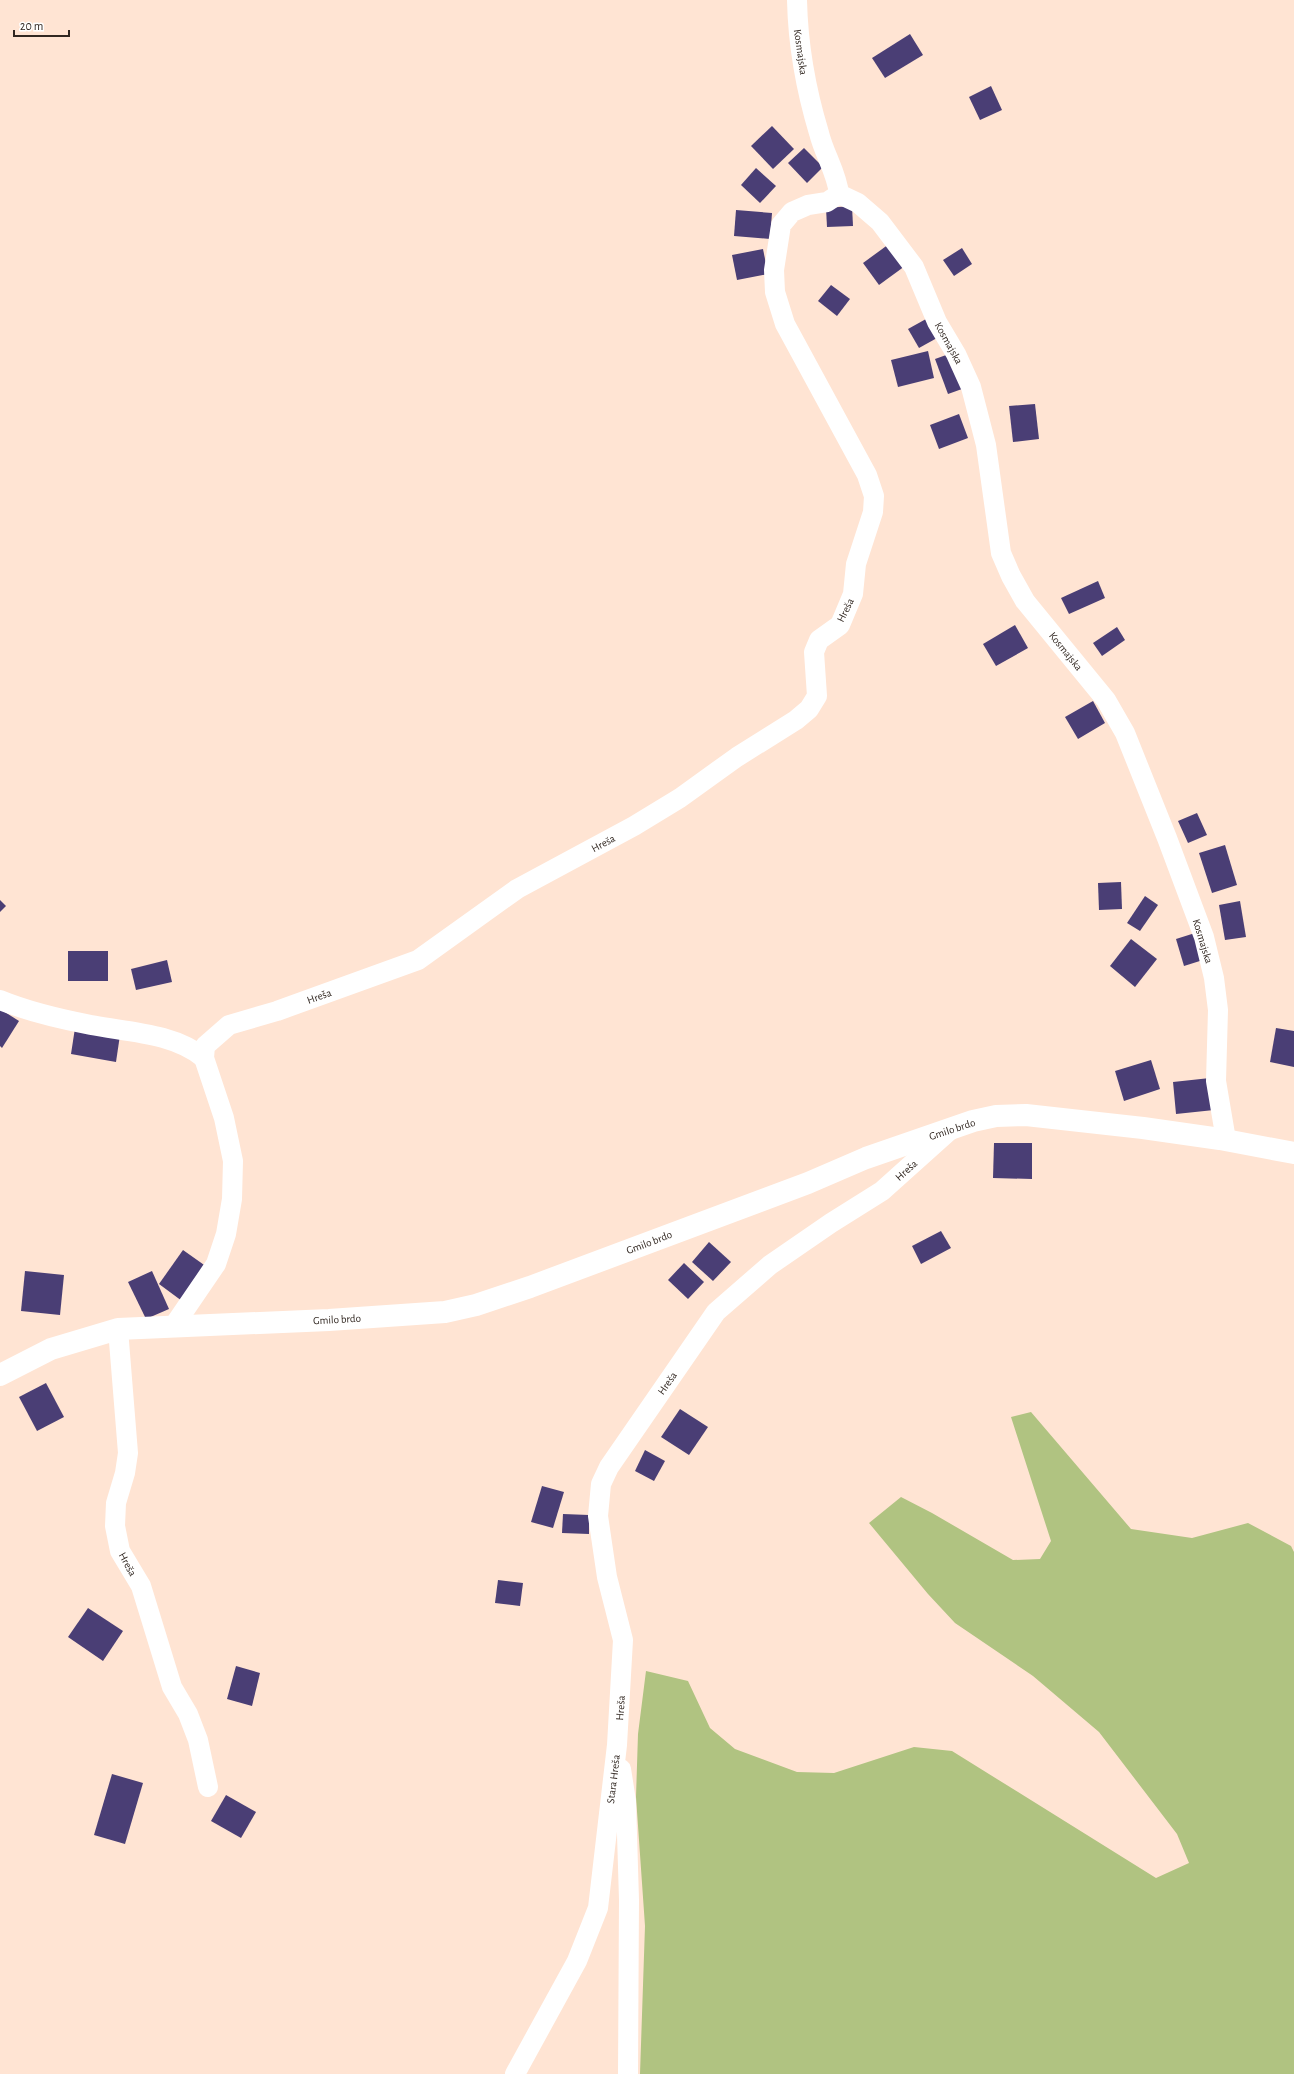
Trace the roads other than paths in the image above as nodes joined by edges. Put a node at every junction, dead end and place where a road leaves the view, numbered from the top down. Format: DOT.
graph roads {
  1 [pos="797,0"];
  2 [pos="840,194"];
  3 [pos="0,1000"];
  4 [pos="204,1058"];
  5 [pos="951,1129"];
  6 [pos="1226,1140"];
  7 [pos="1294,1153"];
  8 [pos="173,1326"];
  9 [pos="118,1329"];
  10 [pos="0,1375"];
  11 [pos="617,1745"];
  12 [pos="208,1787"];
  13 [pos="515,2074"];
  14 [pos="628,2074"];
  1 -- 2 [label="street, Kosmajska"];
  2 -- 4 [label="street, Hreša"];
  2 -- 6 [label="street, Kosmajska"];
  3 -- 4 [label="street"];
  4 -- 8 [label="street"];
  5 -- 6 [label="main road, Gmilo brdo"];
  5 -- 8 [label="main road, Gmilo brdo"];
  5 -- 11 [label="street, Hreša"];
  6 -- 7 [label="main road, Gmilo brdo"];
  8 -- 9 [label="main road, Gmilo brdo"];
  9 -- 10 [label="main road, Gmilo brdo"];
  9 -- 12 [label="street, Hreša"];
  11 -- 13 [label="street, Stara Hreša"];
  11 -- 14 [label="street, Stara Hreša"];
}
